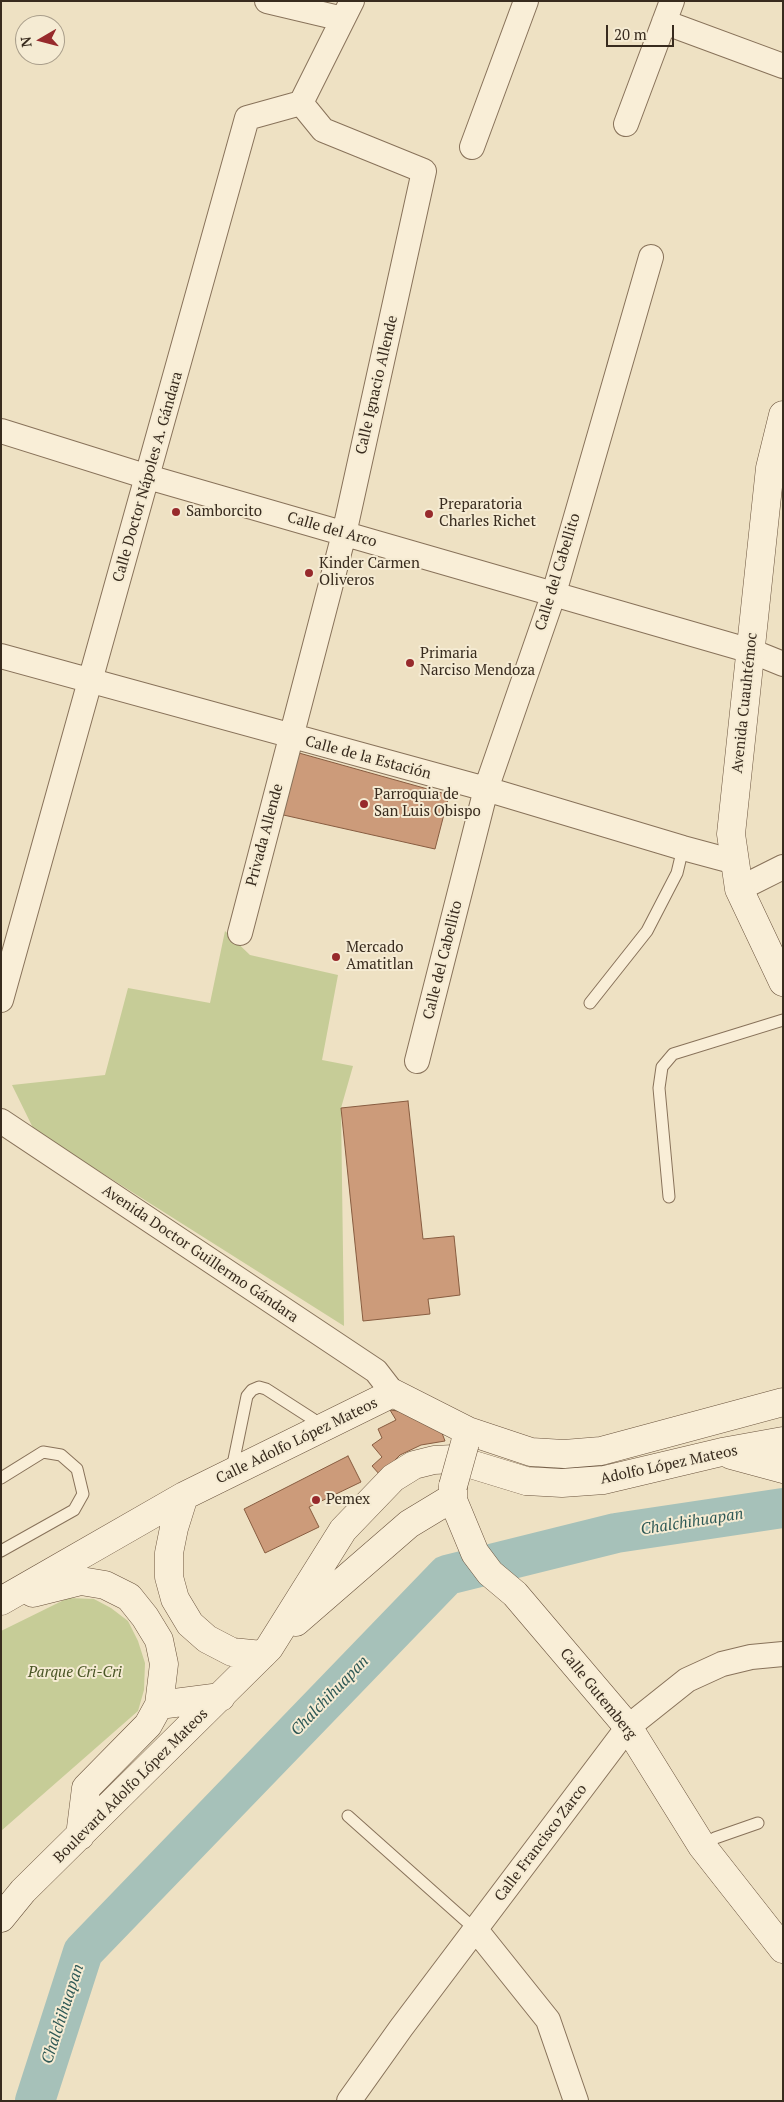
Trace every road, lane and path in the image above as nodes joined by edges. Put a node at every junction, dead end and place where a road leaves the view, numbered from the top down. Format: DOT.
graph roads {
  1 [pos="267,1"];
  2 [pos="526,1"];
  3 [pos="347,10"];
  4 [pos="668,12"];
  5 [pos="783,66"];
  6 [pos="301,103"];
  7 [pos="626,124"];
  8 [pos="472,147"];
  9 [pos="651,257"];
  10 [pos="783,415"];
  11 [pos="1,431"];
  12 [pos="776,464"];
  13 [pos="148,477"];
  14 [pos="344,534"];
  15 [pos="554,593"];
  16 [pos="751,651"];
  17 [pos="1,656"];
  18 [pos="783,664"];
  19 [pos="90,680"];
  20 [pos="291,737"];
  21 [pos="486,790"];
  22 [pos="683,848"];
  23 [pos="734,862"];
  24 [pos="783,867"];
  25 [pos="739,889"];
  26 [pos="240,933"];
  27 [pos="783,982"];
  28 [pos="1,1000"];
  29 [pos="590,1003"];
  30 [pos="783,1020"];
  31 [pos="417,1061"];
  32 [pos="1,1121"];
  33 [pos="669,1197"];
  34 [pos="393,1393"];
  35 [pos="783,1402"];
  36 [pos="324,1426"];
  37 [pos="467,1437"];
  38 [pos="781,1459"];
  39 [pos="231,1473"];
  40 [pos="1,1478"];
  41 [pos="184,1496"];
  42 [pos="455,1501"];
  43 [pos="1,1551"];
  44 [pos="2,1600"];
  45 [pos="266,1651"];
  46 [pos="783,1654"];
  47 [pos="220,1697"];
  48 [pos="159,1705"];
  49 [pos="628,1727"];
  50 [pos="348,1816"];
  51 [pos="758,1823"];
  52 [pos="80,1836"];
  53 [pos="702,1846"];
  54 [pos="1,1918"];
  55 [pos="476,1930"];
  56 [pos="783,1949"];
  57 [pos="349,2101"];
  58 [pos="576,2101"];
  1 -- 3 [label="street"];
  2 -- 8 [label="street"];
  3 -- 6 [label="street"];
  4 -- 5 [label="street"];
  4 -- 7 [label="street"];
  6 -- 13 [label="street, Calle Doctor Nápoles A. Gándara"];
  6 -- 14 [label="street, Calle Ignacio Allende"];
  9 -- 15 [label="street, Calle del Cabellito"];
  10 -- 12 [label="main road, Avenida Cuauhtémoc"];
  11 -- 13 [label="street, Calle del Arco"];
  12 -- 16 [label="main road, Avenida Cuauhtémoc"];
  13 -- 14 [label="street, Calle del Arco"];
  13 -- 19 [label="street, Calle Doctor Nápoles A. Gándara"];
  14 -- 15 [label="street, Calle del Arco"];
  14 -- 20 [label="street, Calle Ignacio Allende"];
  15 -- 16 [label="street, Calle del Arco"];
  15 -- 21 [label="street, Calle del Cabellito"];
  16 -- 18 [label="street, Calle del Arco"];
  16 -- 23 [label="main road, Avenida Cuauhtémoc"];
  17 -- 19 [label="street, Calle de la Estación"];
  19 -- 20 [label="street, Calle de la Estación"];
  19 -- 28 [label="street, Calle Doctor Nápoles A. Gándara"];
  20 -- 21 [label="street, Calle de la Estación"];
  20 -- 26 [label="street, Privada Allende"];
  21 -- 22 [label="street, Calle de la Estación"];
  21 -- 31 [label="street, Calle del Cabellito"];
  22 -- 23 [label="street, Calle de la Estación"];
  22 -- 29 [label="lane"];
  23 -- 25 [label="main road, Avenida Cuauhtémoc"];
  24 -- 25 [label="street"];
  25 -- 27 [label="main road, Avenida Cuauhtémoc"];
  30 -- 33 [label="lane"];
  32 -- 34 [label="street, Avenida Doctor Guillermo Gándara"];
  34 -- 36 [label="main road, Calle Adolfo López Mateos"];
  34 -- 37 [label="main road, Calle Adolfo López Mateos"];
  35 -- 37 [label="main road, Calle Adolfo López Mateos"];
  36 -- 39 [label="main road, Calle Adolfo López Mateos"];
  36 -- 39 [label="lane"];
  37 -- 42 [label="main road, bridge"];
  38 -- 45 [label="main road, Adolfo López Mateos"];
  39 -- 41 [label="main road, Calle Adolfo López Mateos"];
  40 -- 43 [label="lane"];
  41 -- 44 [label="main road, Calle Adolfo López Mateos"];
  41 -- 45 [label="main road"];
  42 -- 45 [label="main road"];
  42 -- 49 [label="main road, Calle Gutemberg"];
  44 -- 48 [label="main road"];
  45 -- 47 [label="main road, Boulevard Adolfo López Mateos"];
  46 -- 49 [label="street, Calle Francisco Zarco"];
  47 -- 48 [label="main road"];
  47 -- 52 [label="main road, Boulevard Adolfo López Mateos"];
  48 -- 52 [label="main road"];
  49 -- 53 [label="main road, Calle Gutemberg"];
  49 -- 55 [label="street, Calle Francisco Zarco"];
  50 -- 55 [label="lane"];
  51 -- 53 [label="lane"];
  52 -- 54 [label="main road, Boulevard Adolfo López Mateos"];
  53 -- 56 [label="main road, Calle Gutemberg"];
  55 -- 57 [label="street, Calle Francisco Zarco"];
  55 -- 58 [label="street"];
}
